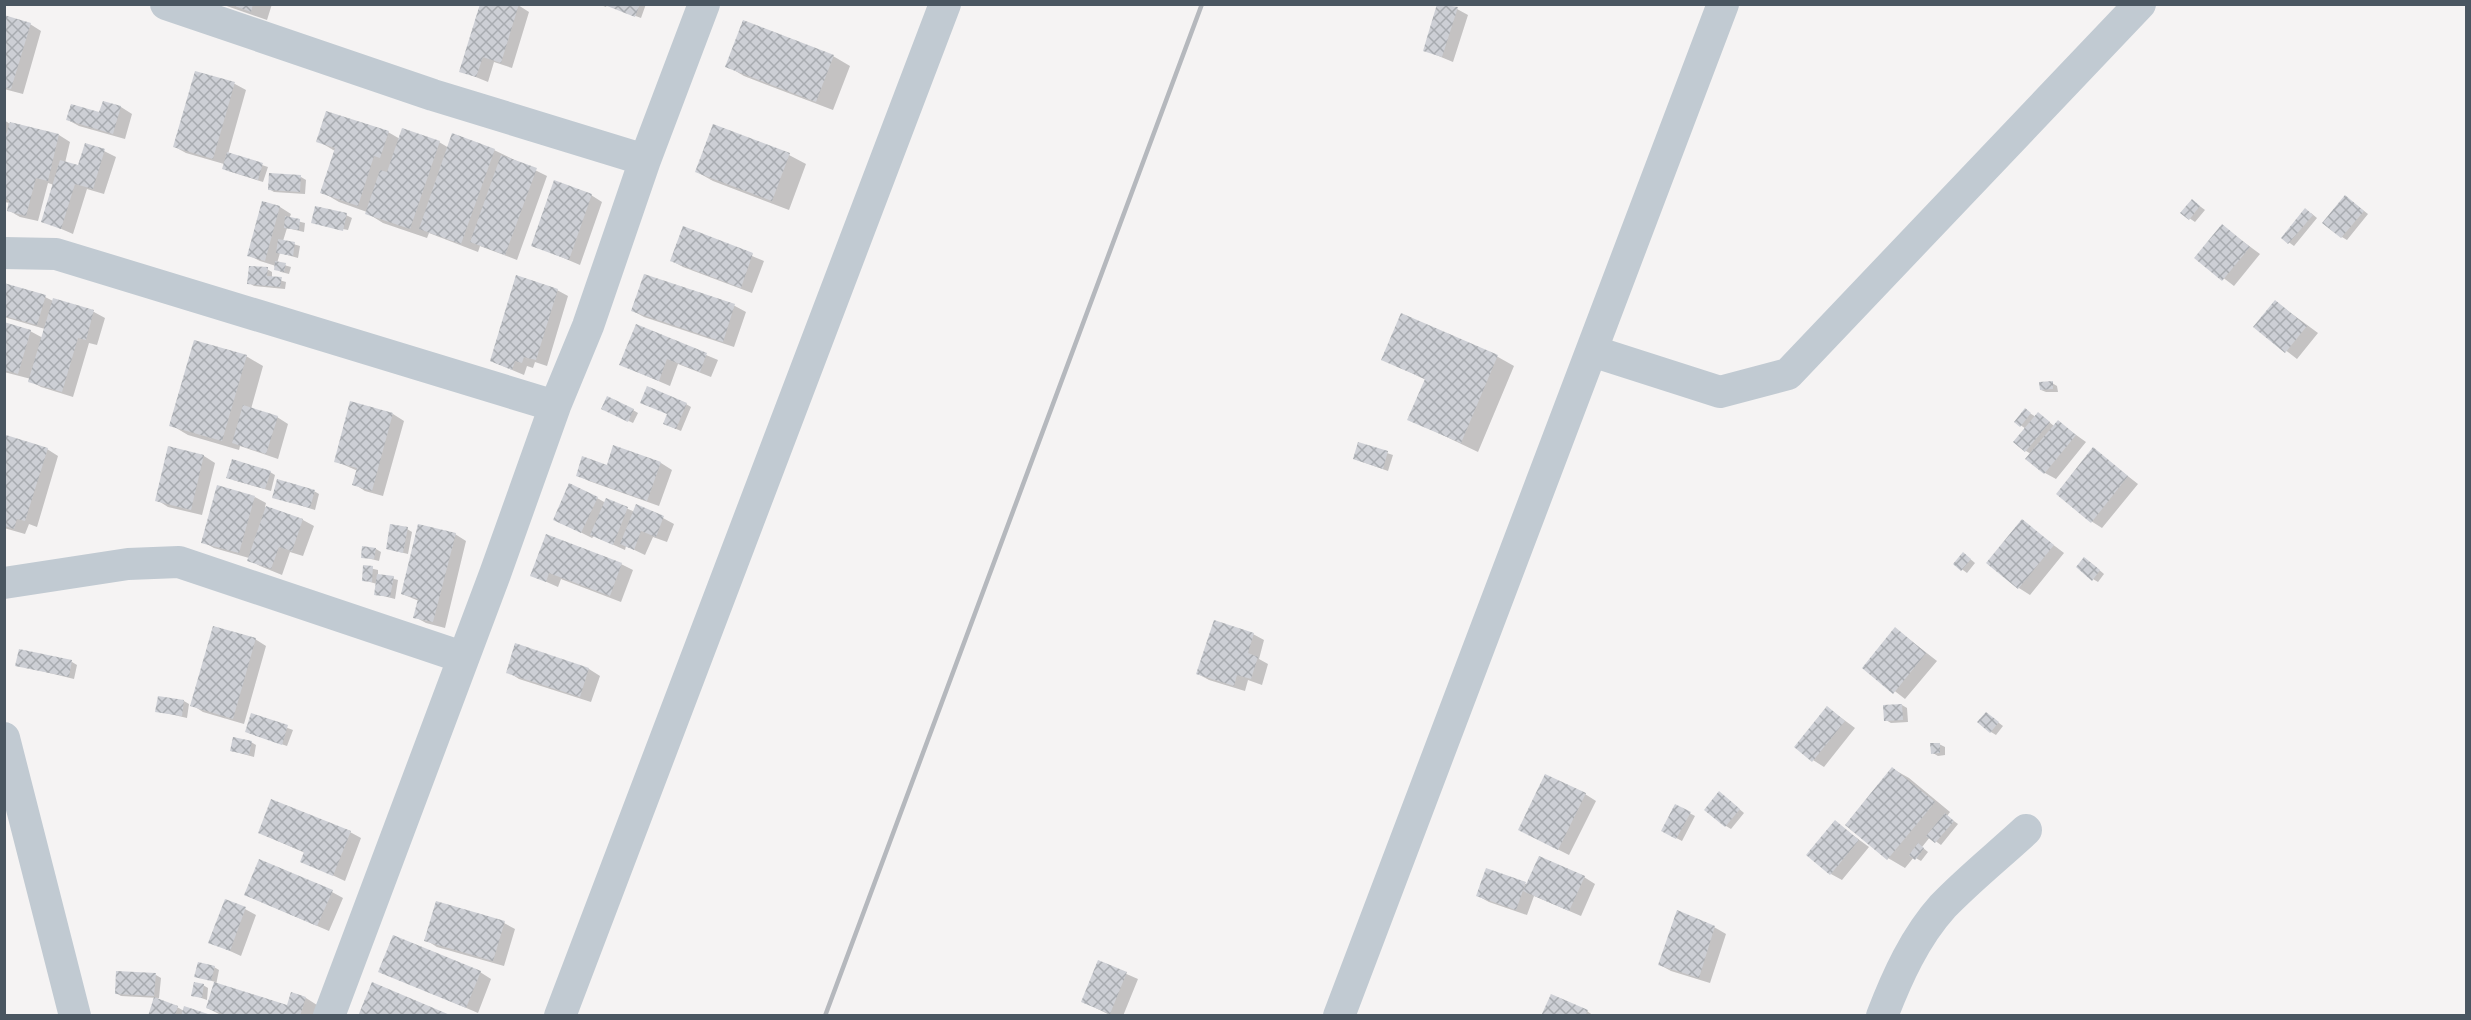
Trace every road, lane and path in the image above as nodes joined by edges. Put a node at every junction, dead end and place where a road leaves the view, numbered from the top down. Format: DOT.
graph roads {
  1 [pos="166,4"];
  2 [pos="704,4"];
  3 [pos="945,4"];
  4 [pos="1723,4"];
  5 [pos="2140,4"];
  6 [pos="645,160"];
  7 [pos="4,253"];
  8 [pos="1592,351"];
  9 [pos="555,405"];
  10 [pos="4,583"];
  11 [pos="462,657"];
  12 [pos="4,738"];
  13 [pos="2026,830"];
  14 [pos="75,1016"];
  15 [pos="329,1016"];
  16 [pos="560,1016"];
  17 [pos="1339,1016"];
  18 [pos="1882,1016"];
  1 -- 6 [label="street"];
  2 -- 6 [label="street"];
  3 -- 16 [label="street"];
  4 -- 8 [label="street"];
  5 -- 8 [label="street"];
  6 -- 9 [label="street"];
  7 -- 9 [label="street"];
  8 -- 17 [label="street"];
  9 -- 11 [label="street"];
  10 -- 11 [label="street"];
  11 -- 15 [label="street"];
  12 -- 14 [label="street"];
  13 -- 18 [label="street"];
}
